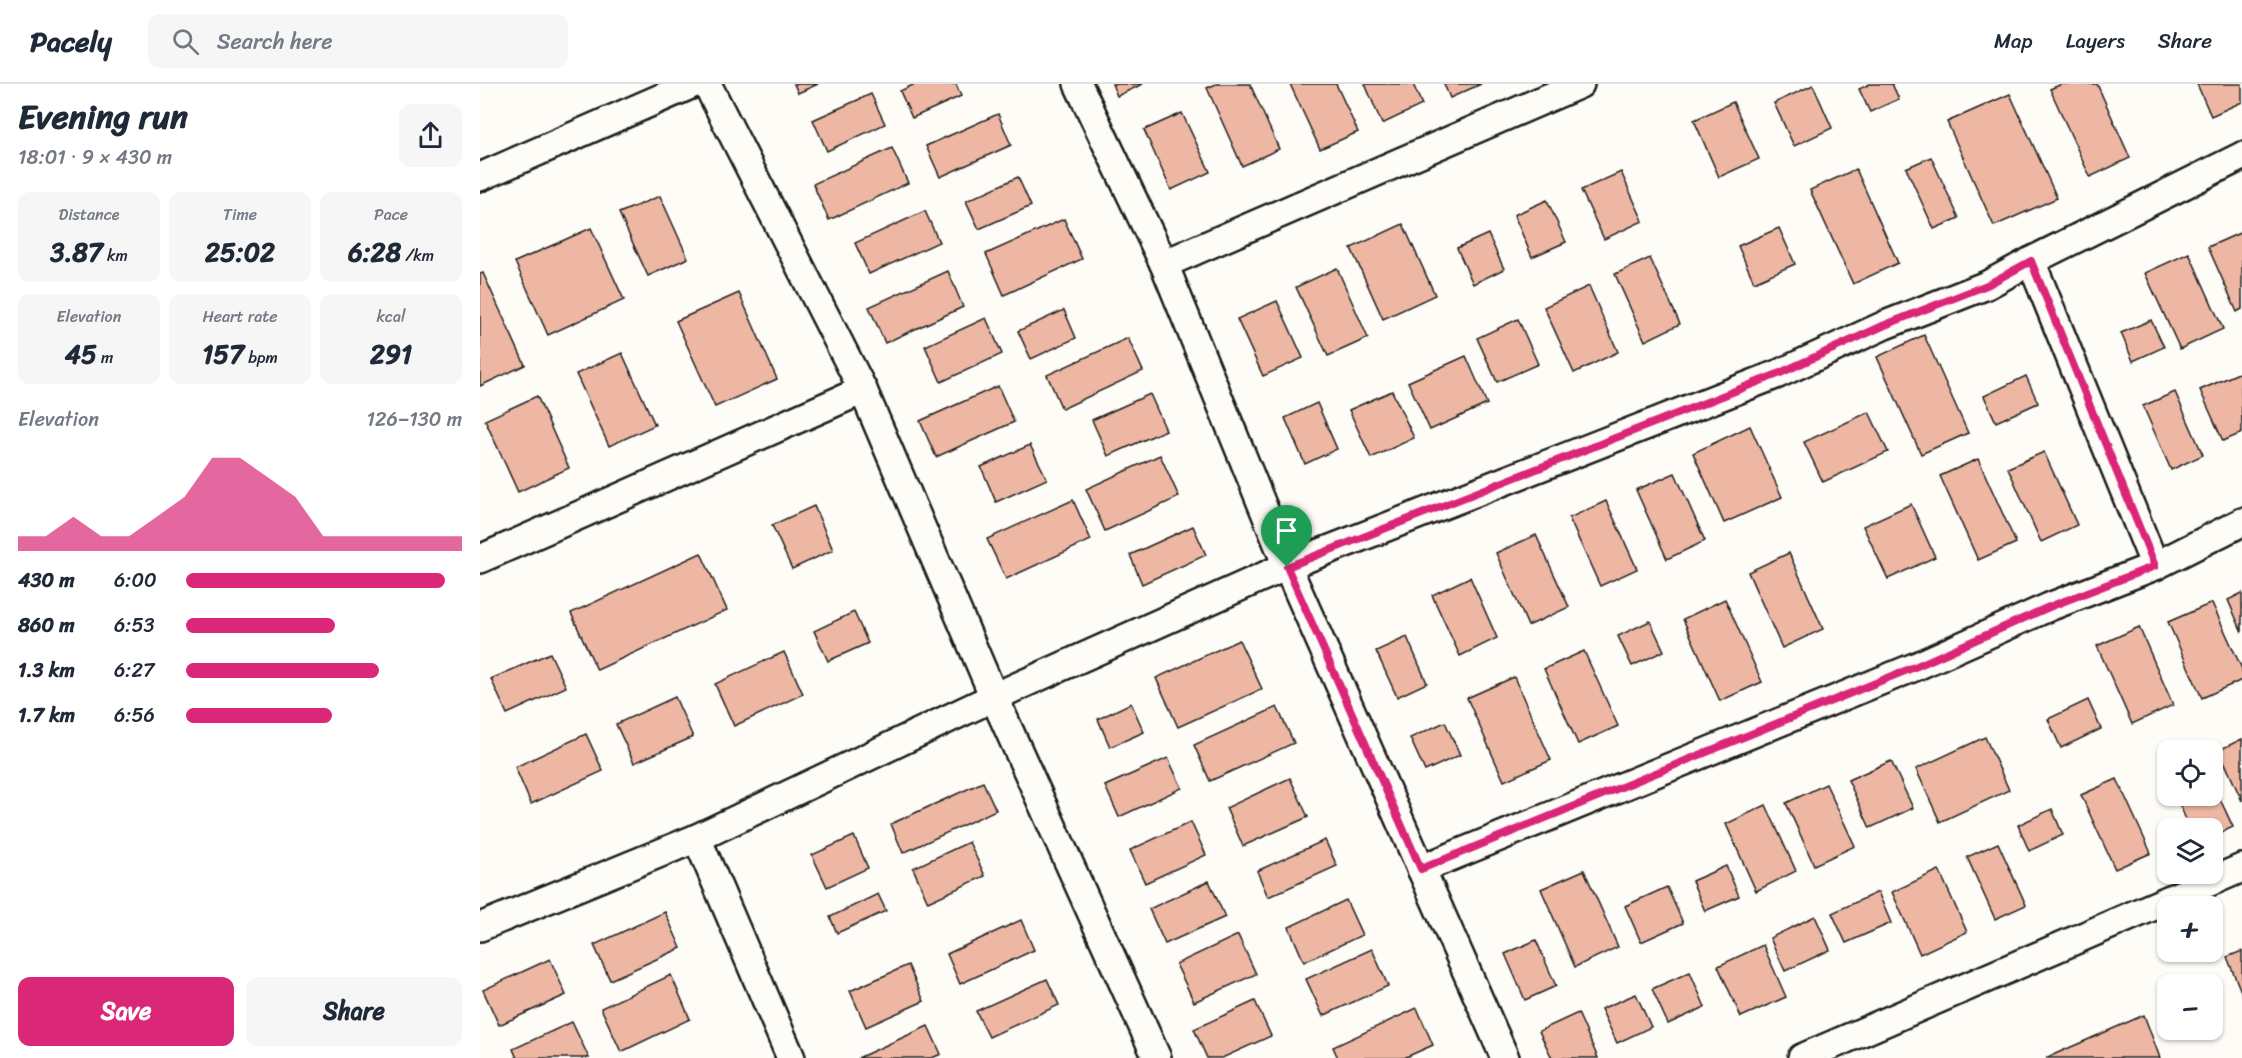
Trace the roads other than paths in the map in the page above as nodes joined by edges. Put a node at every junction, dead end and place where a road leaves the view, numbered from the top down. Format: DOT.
graph roads {
  1 [pos="693,84"];
  2 [pos="708,84"];
  3 [pos="1078,84"];
  4 [pos="1580,84"];
  5 [pos="2242,156"];
  6 [pos="480,177"];
  7 [pos="2031,261"];
  8 [pos="1164,264"];
  9 [pos="863,390"];
  10 [pos="2242,522"];
  11 [pos="480,559"];
  12 [pos="2155,566"];
  13 [pos="1287,567"];
  14 [pos="994,698"];
  15 [pos="697,838"];
  16 [pos="2242,868"];
  17 [pos="1421,869"];
  18 [pos="480,927"];
  19 [pos="791,1058"];
  20 [pos="1157,1058"];
  21 [pos="1505,1058"];
  22 [pos="1802,1058"];
  1 -- 6 [label="street"];
  2 -- 9 [label="street"];
  3 -- 8 [label="street"];
  4 -- 8 [label="street"];
  5 -- 7 [label="street"];
  7 -- 12 [label="street"];
  7 -- 13 [label="street"];
  8 -- 13 [label="street"];
  9 -- 11 [label="street"];
  9 -- 14 [label="street"];
  10 -- 12 [label="street"];
  12 -- 17 [label="street"];
  13 -- 14 [label="street"];
  13 -- 17 [label="street"];
  14 -- 15 [label="street"];
  14 -- 20 [label="street"];
  15 -- 18 [label="street"];
  15 -- 19 [label="street"];
  16 -- 22 [label="street"];
  17 -- 21 [label="street"];
}
